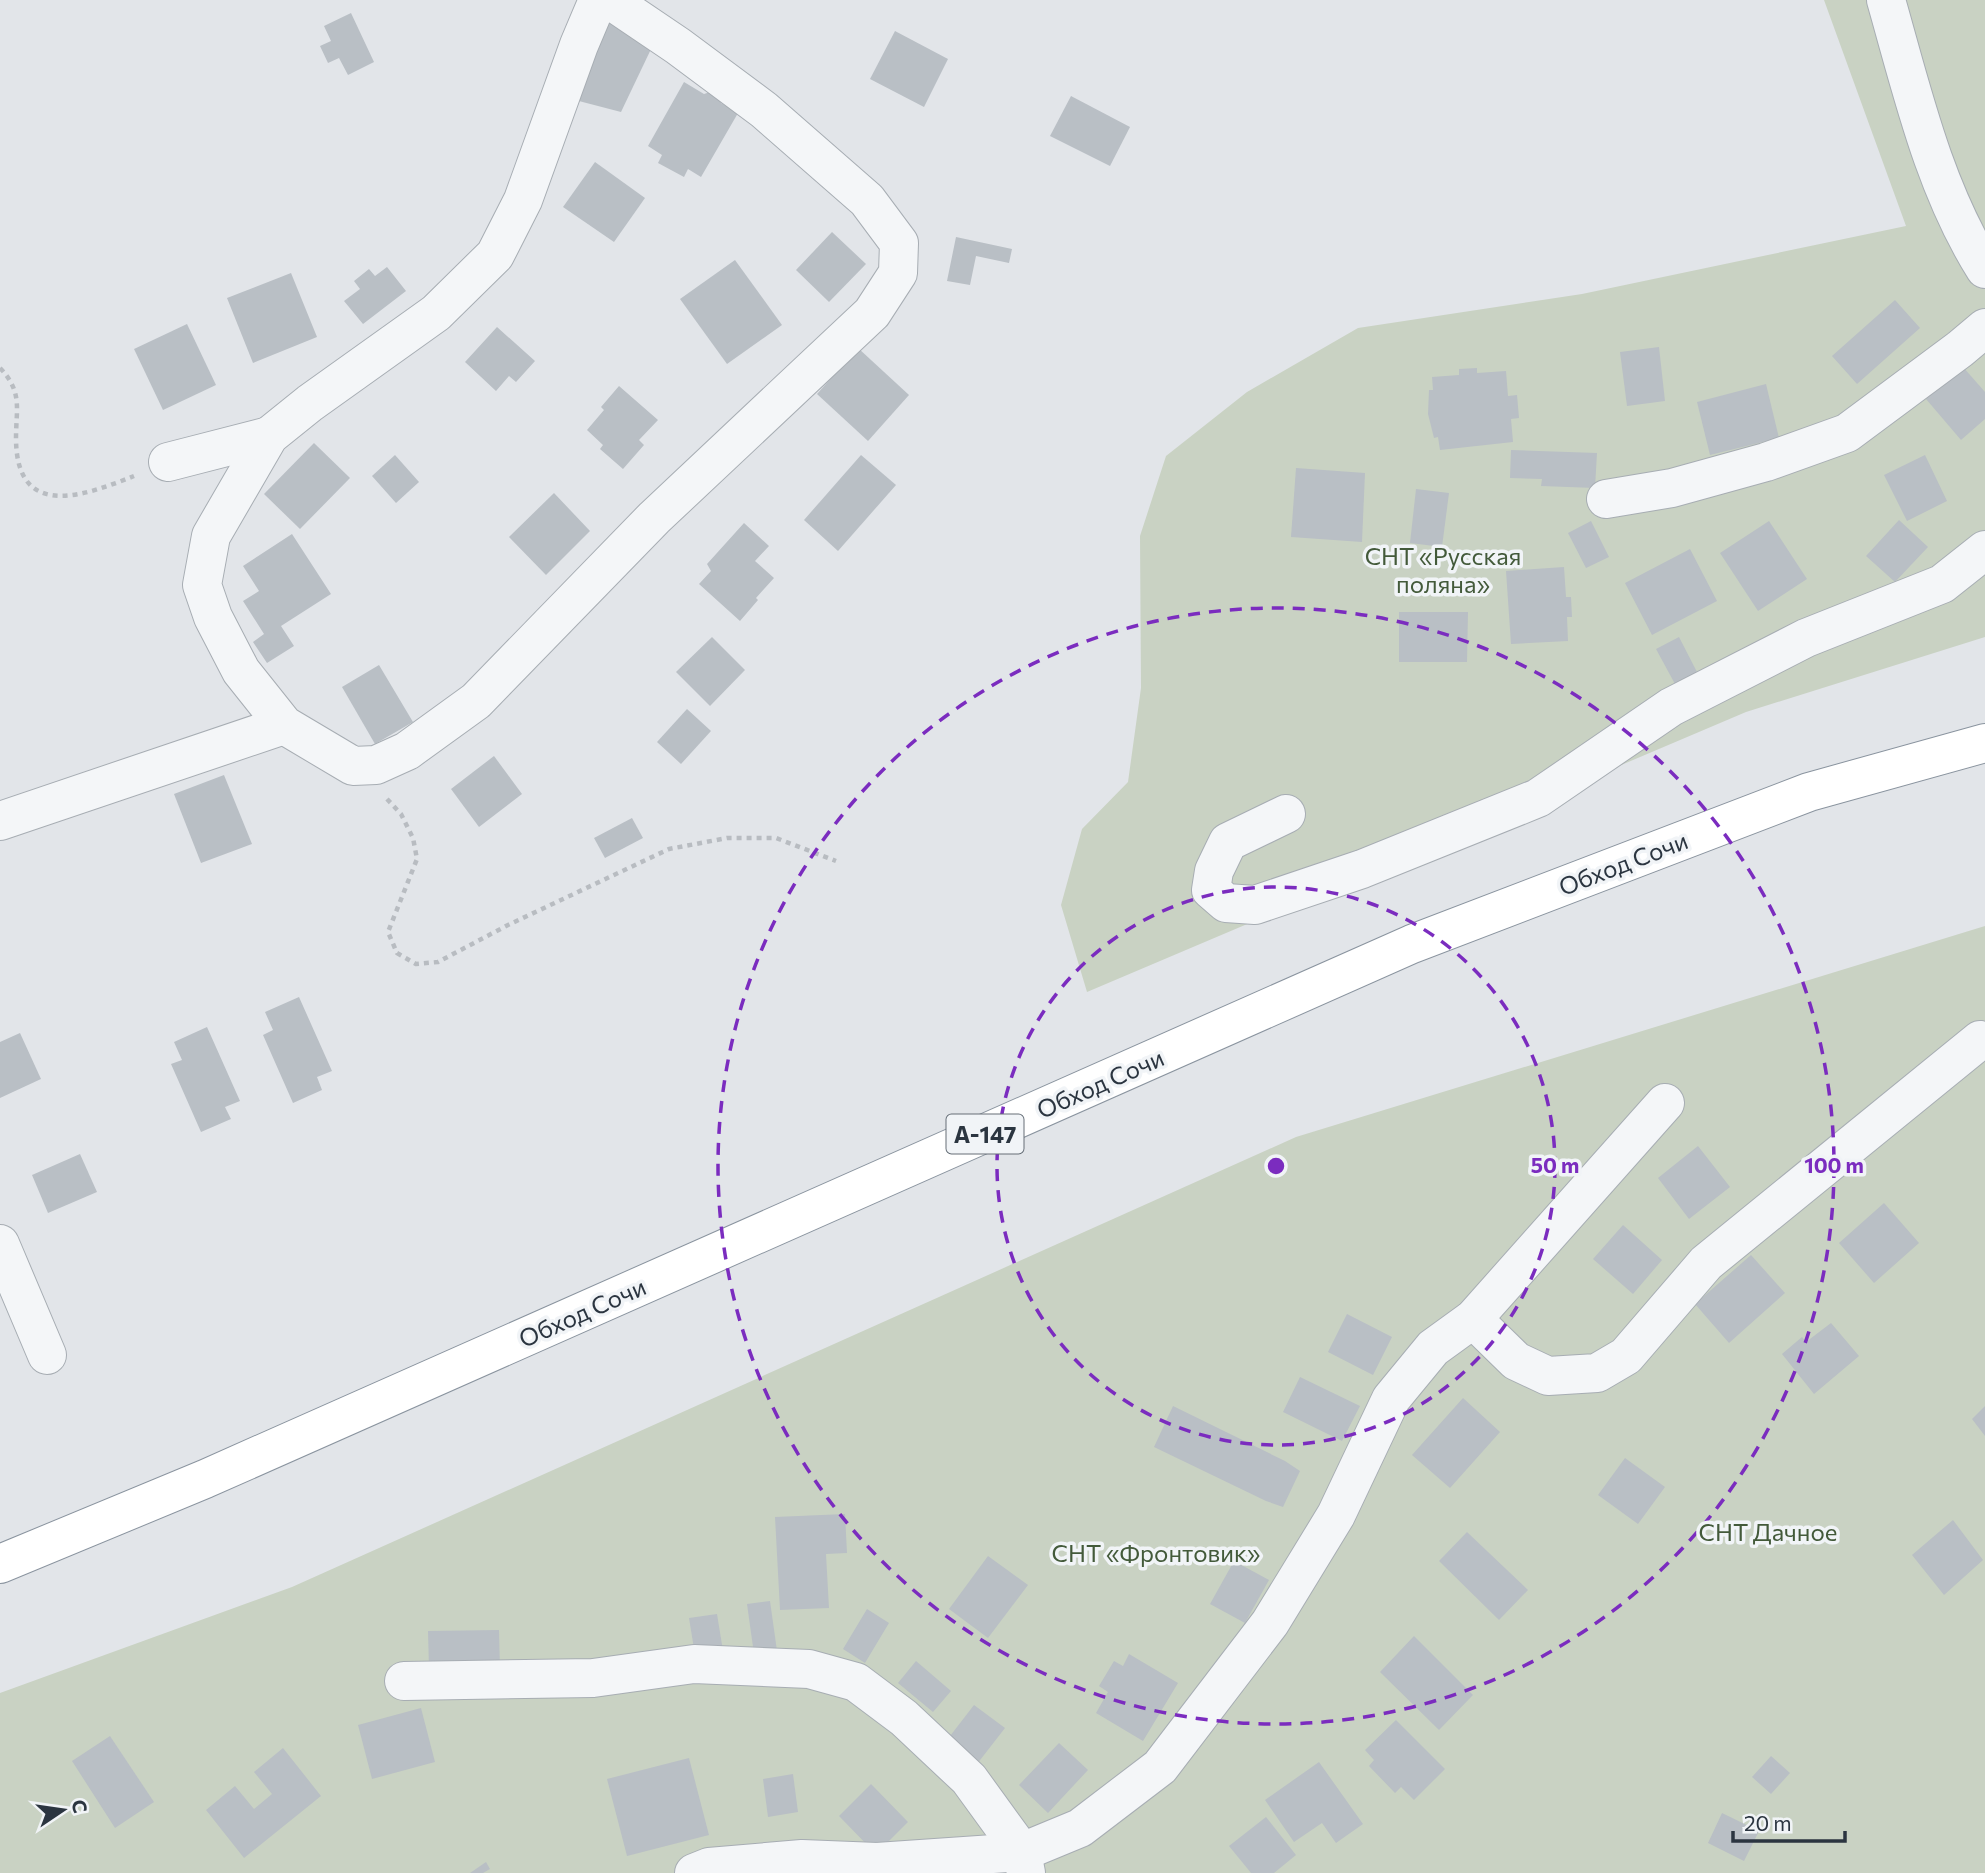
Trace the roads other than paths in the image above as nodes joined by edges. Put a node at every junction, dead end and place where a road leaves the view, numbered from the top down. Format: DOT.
graph roads {
  1 [pos="598,0"];
  2 [pos="610,0"];
  3 [pos="1886,0"];
  4 [pos="1985,269"];
  5 [pos="1985,328"];
  6 [pos="269,436"];
  7 [pos="167,462"];
  8 [pos="1606,499"];
  9 [pos="1985,550"];
  10 [pos="284,725"];
  11 [pos="1985,743"];
  12 [pos="1286,814"];
  13 [pos="0,821"];
  14 [pos="1980,1040"];
  15 [pos="1665,1103"];
  16 [pos="0,1244"];
  17 [pos="1473,1319"];
  18 [pos="47,1355"];
  19 [pos="0,1564"];
  20 [pos="404,1681"];
  21 [pos="1024,1862"];
  22 [pos="694,1873"];
  1 -- 6 [label="street"];
  2 -- 10 [label="street"];
  3 -- 4 [label="street"];
  5 -- 8 [label="street"];
  6 -- 7 [label="street"];
  6 -- 10 [label="street"];
  9 -- 12 [label="street"];
  10 -- 13 [label="street"];
  11 -- 19 [label="highway, Обход Сочи / А-147"];
  14 -- 17 [label="street"];
  15 -- 17 [label="street"];
  16 -- 18 [label="street"];
  17 -- 21 [label="street"];
  20 -- 21 [label="street"];
  21 -- 22 [label="street"];
}
